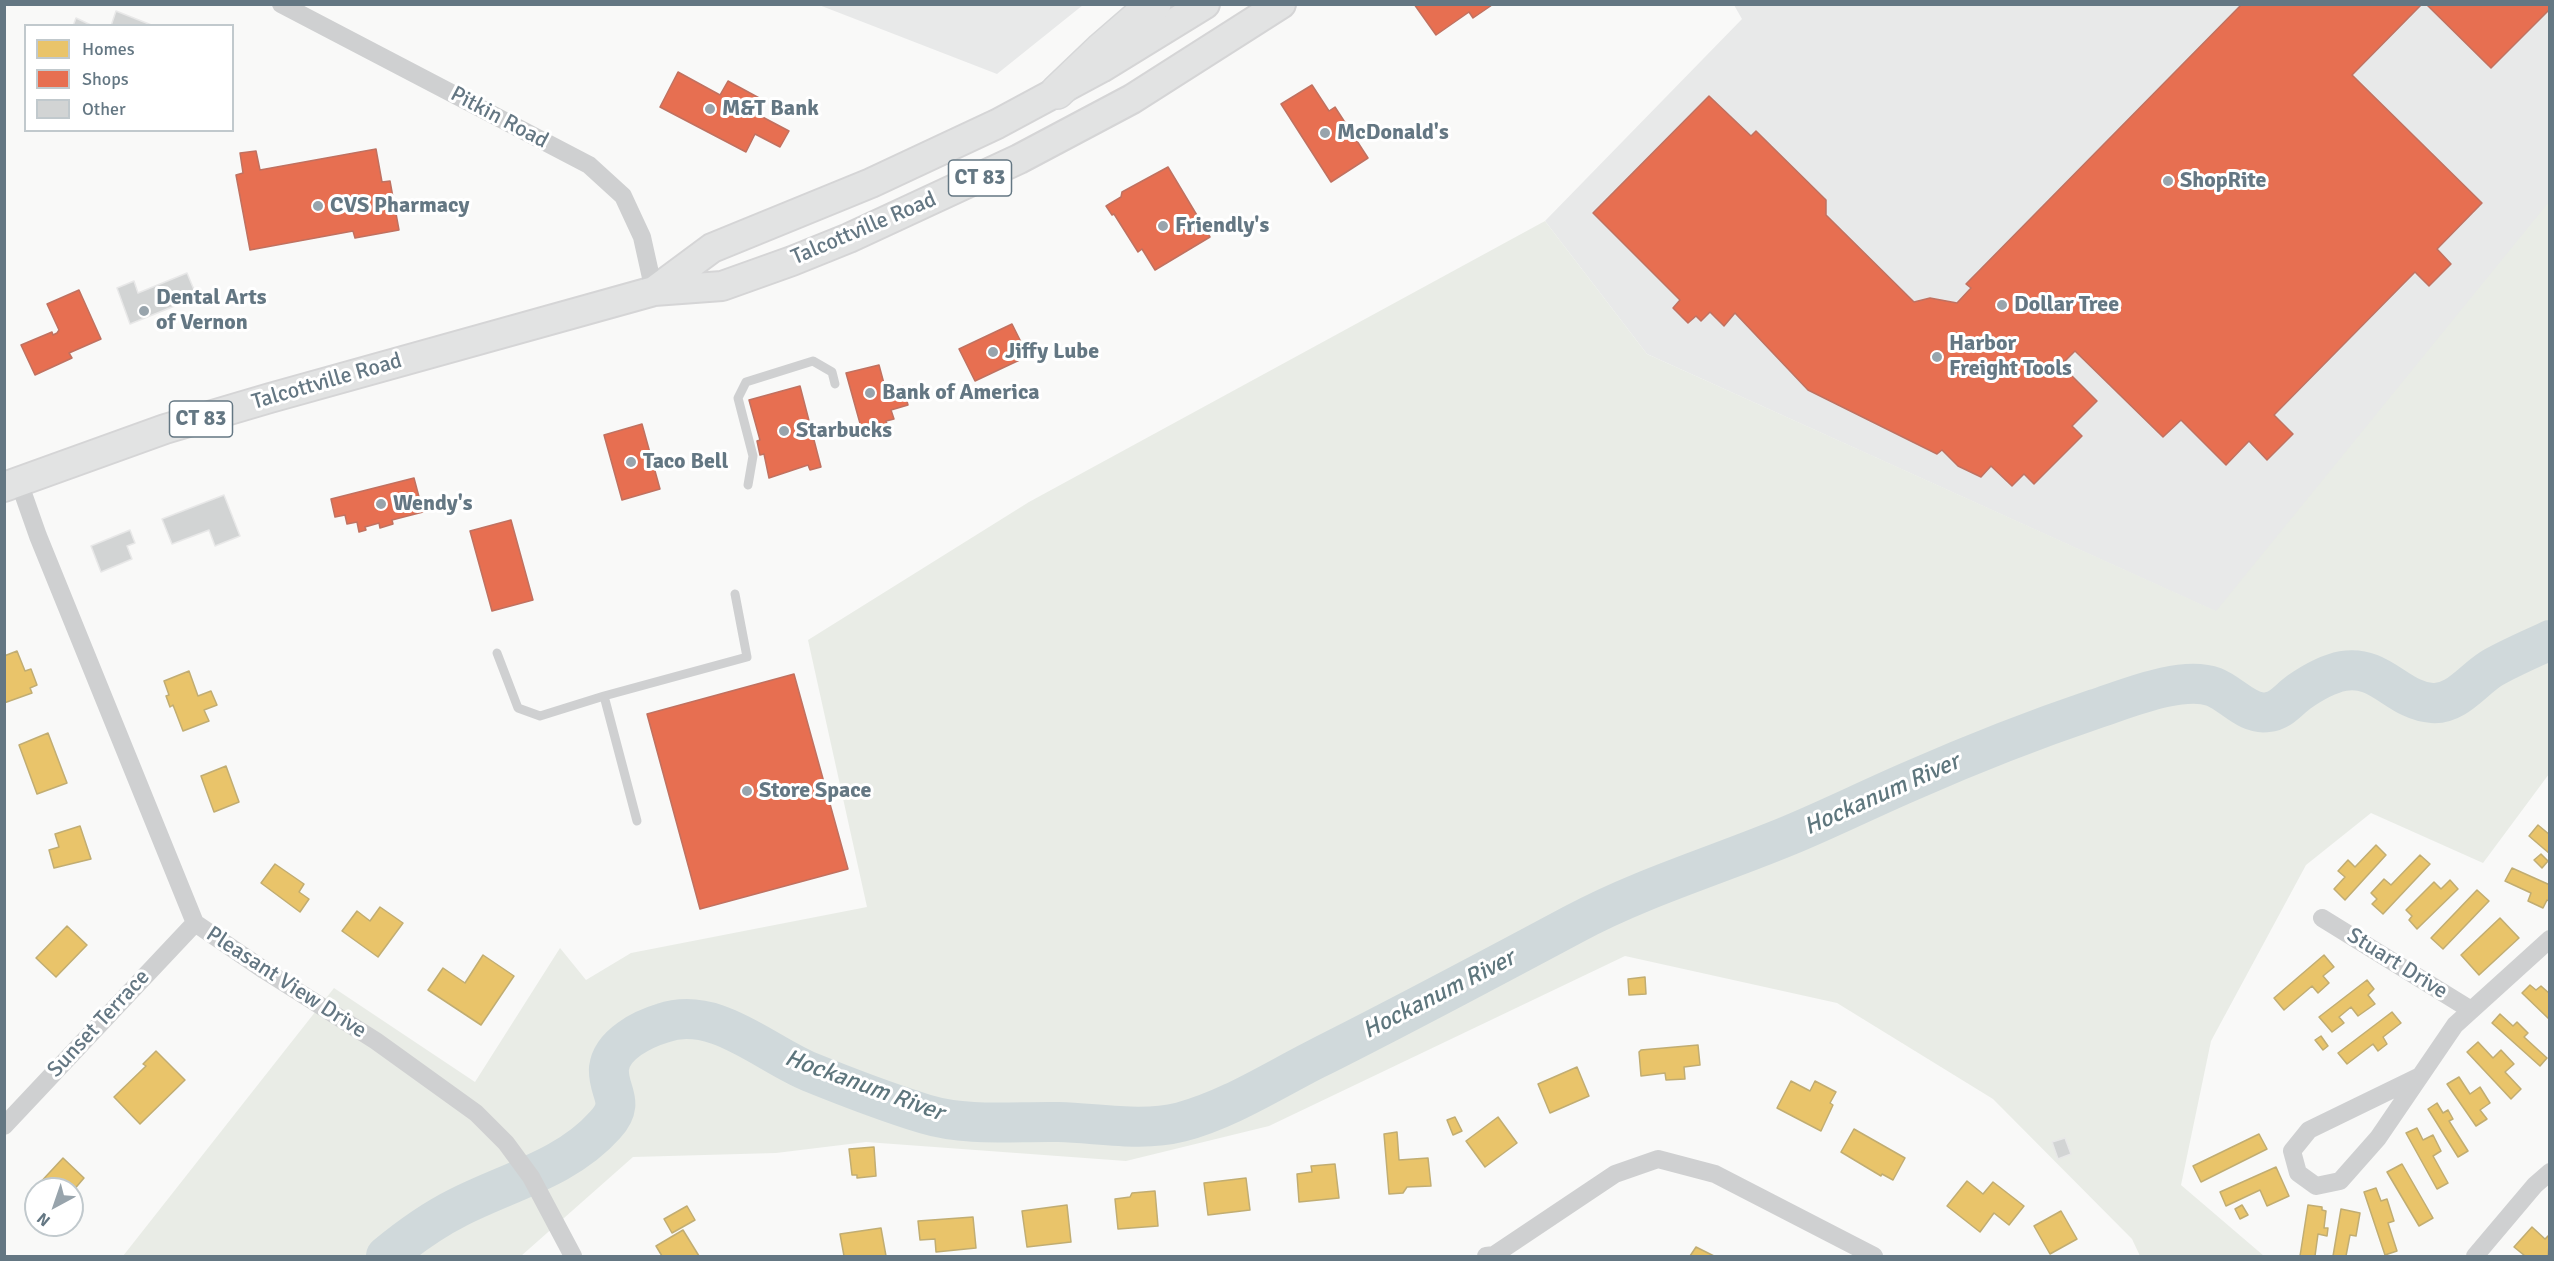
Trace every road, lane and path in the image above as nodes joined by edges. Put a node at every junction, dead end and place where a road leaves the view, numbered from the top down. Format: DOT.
graph roads {
  1 [pos="280,4"];
  2 [pos="1154,4"];
  3 [pos="1205,4"];
  4 [pos="1219,4"];
  5 [pos="1281,4"];
  6 [pos="1220,45"];
  7 [pos="1057,92"];
  8 [pos="654,291"];
  9 [pos="836,384"];
  10 [pos="12,484"];
  11 [pos="748,485"];
  12 [pos="735,594"];
  13 [pos="497,652"];
  14 [pos="603,696"];
  15 [pos="637,821"];
  16 [pos="2322,918"];
  17 [pos="195,923"];
  18 [pos="2550,939"];
  19 [pos="2471,1011"];
  20 [pos="2420,1076"];
  21 [pos="4,1126"];
  22 [pos="2550,1172"];
  23 [pos="573,1257"];
  24 [pos="1486,1257"];
  25 [pos="1874,1257"];
  26 [pos="2475,1257"];
  1 -- 8 [label="street, Pitkin Road"];
  2 -- 7 [label="highway"];
  3 -- 7 [label="main road, Talcottville Road / CT 83"];
  4 -- 6 [label="main road"];
  5 -- 6 [label="main road, Talcottville Road / CT 83"];
  6 -- 8 [label="main road, Talcottville Road / CT 83"];
  7 -- 8 [label="main road, Talcottville Road / CT 83"];
  8 -- 10 [label="main road, Talcottville Road / CT 83"];
  9 -- 11 [label="lane"];
  10 -- 17 [label="street, Pleasant View Drive"];
  12 -- 14 [label="lane"];
  13 -- 14 [label="lane"];
  14 -- 15 [label="lane"];
  16 -- 19 [label="street, Stuart Drive"];
  17 -- 21 [label="street, Sunset Terrace"];
  17 -- 23 [label="street, Pleasant View Drive"];
  18 -- 19 [label="street"];
  19 -- 20 [label="street"];
  20 -- 20 [label="street"];
  22 -- 26 [label="street"];
  24 -- 25 [label="street"];
}
